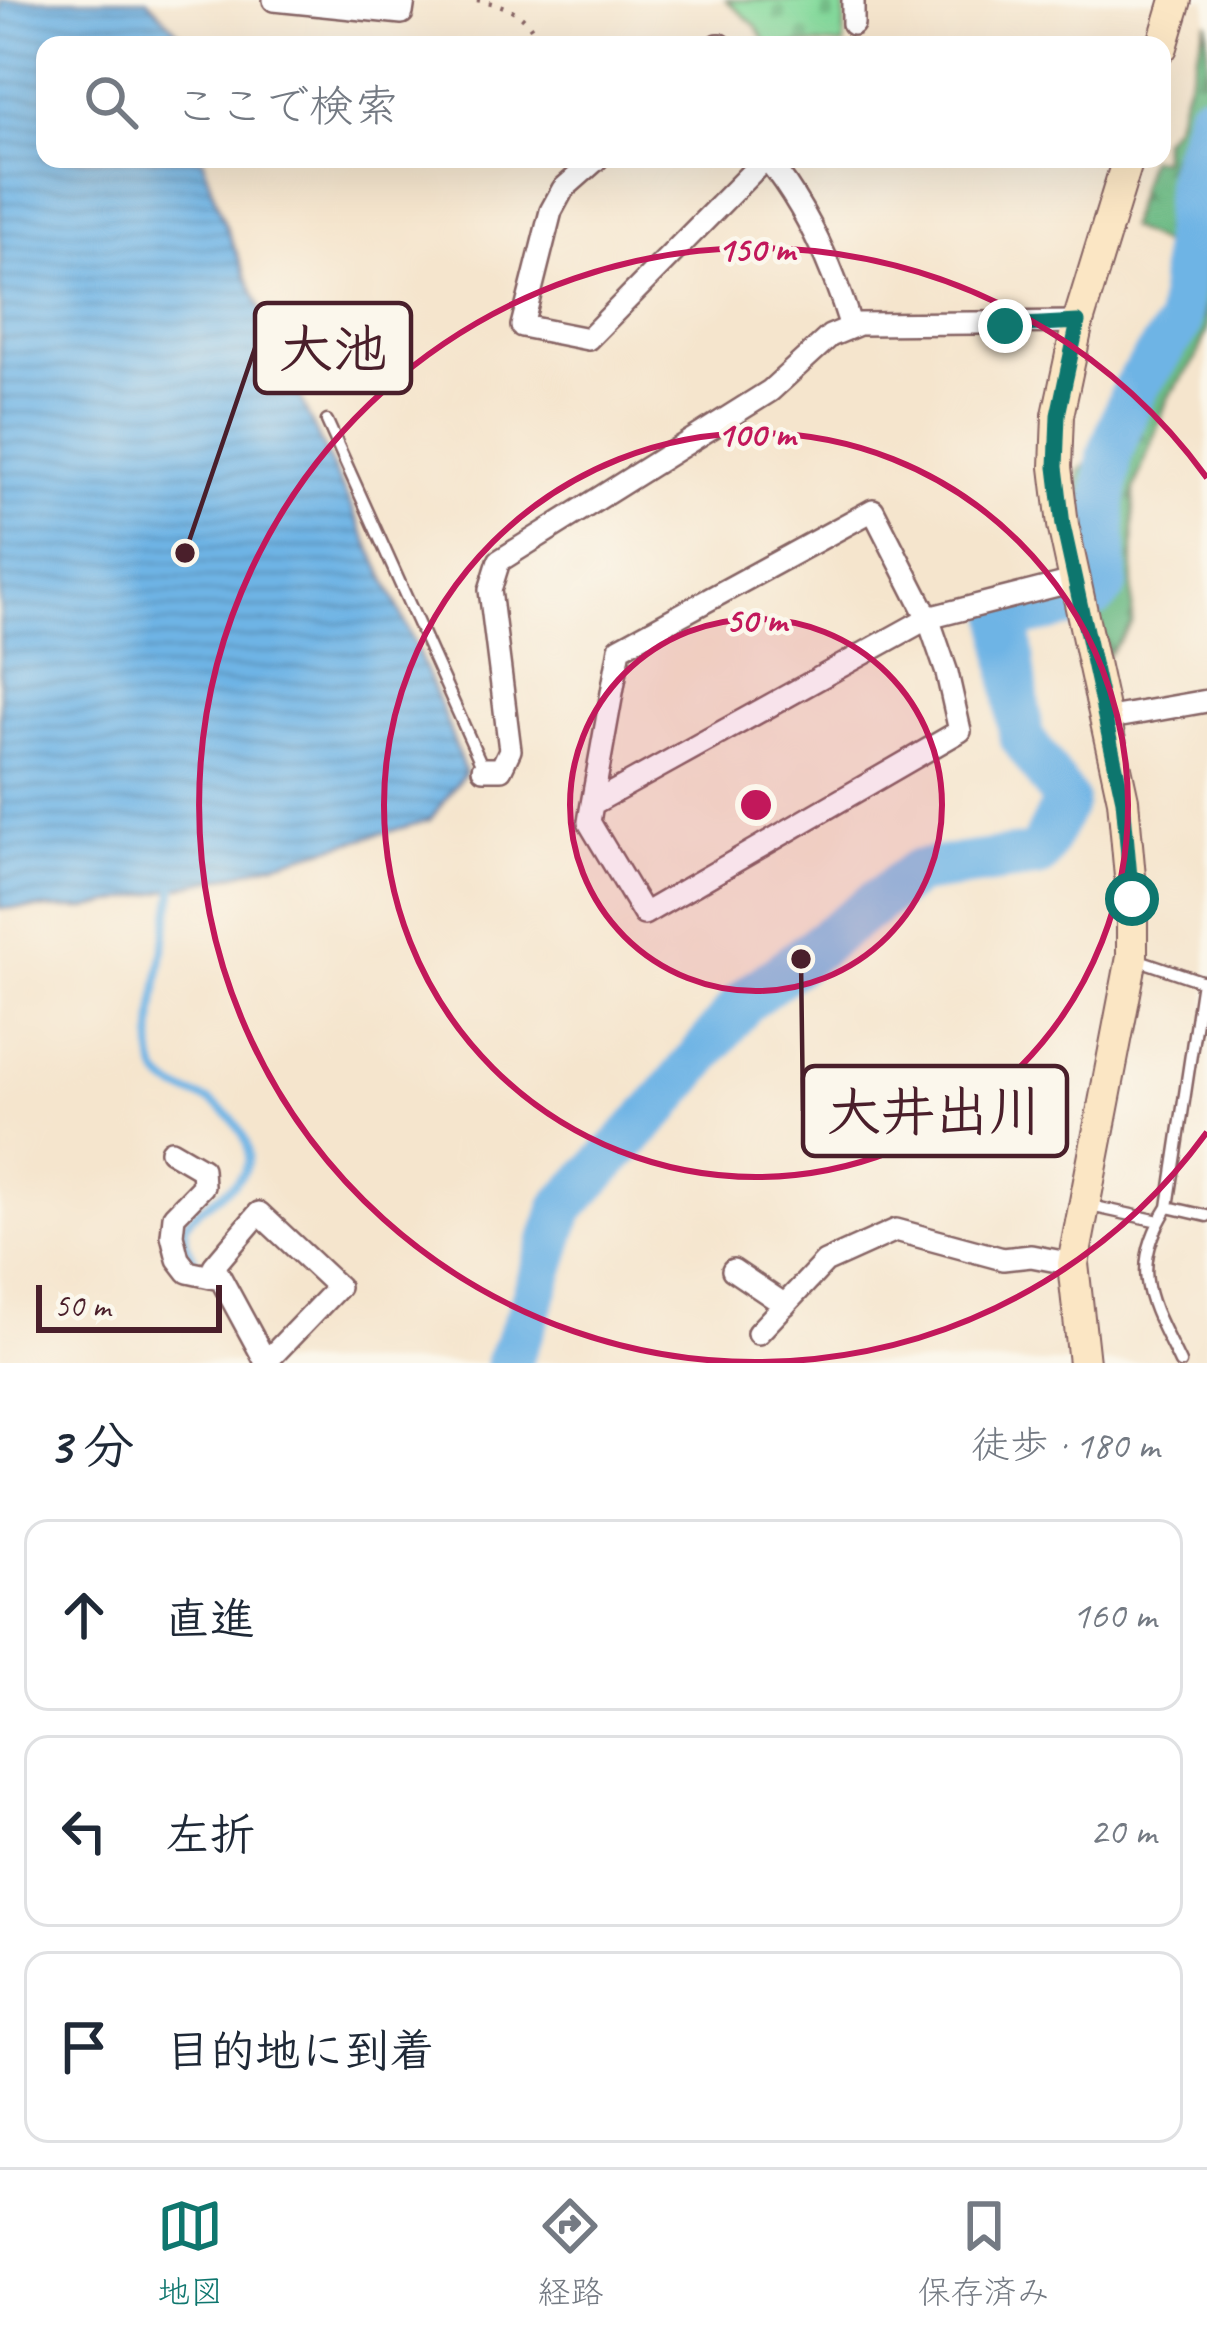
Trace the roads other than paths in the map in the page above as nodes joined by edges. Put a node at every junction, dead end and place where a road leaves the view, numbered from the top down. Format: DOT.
graph roads {
  1 [pos="274,0"];
  2 [pos="404,0"];
  3 [pos="853,0"];
  4 [pos="1176,0"];
  5 [pos="854,24"];
  6 [pos="1165,36"];
  7 [pos="587,168"];
  8 [pos="757,168"];
  9 [pos="774,168"];
  10 [pos="1125,168"];
  11 [pos="1078,322"];
  12 [pos="851,327"];
  13 [pos="327,421"];
  14 [pos="1077,580"];
  15 [pos="928,618"];
  16 [pos="1207,701"];
  17 [pos="1104,719"];
  18 [pos="483,769"];
  19 [pos="592,803"];
  20 [pos="1132,957"];
  21 [pos="1204,982"];
  22 [pos="171,1151"];
  23 [pos="1085,1204"];
  24 [pos="1168,1207"];
  25 [pos="1207,1216"];
  26 [pos="1159,1221"];
  27 [pos="1073,1264"];
  28 [pos="733,1270"];
  29 [pos="220,1279"];
  30 [pos="785,1305"];
  31 [pos="758,1334"];
  32 [pos="266,1363"];
  33 [pos="1084,1363"];
  34 [pos="1180,1363"];
  1 -- 2 [label="street"];
  3 -- 5 [label="street"];
  4 -- 6 [label="street"];
  7 -- 8 [label="street"];
  9 -- 12 [label="street"];
  10 -- 11 [label="street"];
  11 -- 12 [label="street"];
  11 -- 14 [label="street"];
  12 -- 18 [label="street"];
  13 -- 18 [label="lane"];
  14 -- 15 [label="street"];
  14 -- 17 [label="street"];
  15 -- 19 [label="street"];
  15 -- 19 [label="street"];
  15 -- 19 [label="street"];
  16 -- 17 [label="street"];
  17 -- 20 [label="street"];
  20 -- 21 [label="lane"];
  20 -- 23 [label="street"];
  21 -- 24 [label="lane"];
  22 -- 29 [label="street"];
  23 -- 26 [label="lane"];
  23 -- 27 [label="street"];
  24 -- 25 [label="lane"];
  24 -- 26 [label="lane"];
  26 -- 34 [label="lane"];
  27 -- 30 [label="street"];
  27 -- 33 [label="street"];
  28 -- 30 [label="street"];
  29 -- 32 [label="street"];
  29 -- 32 [label="street"];
  30 -- 31 [label="street"];
}
